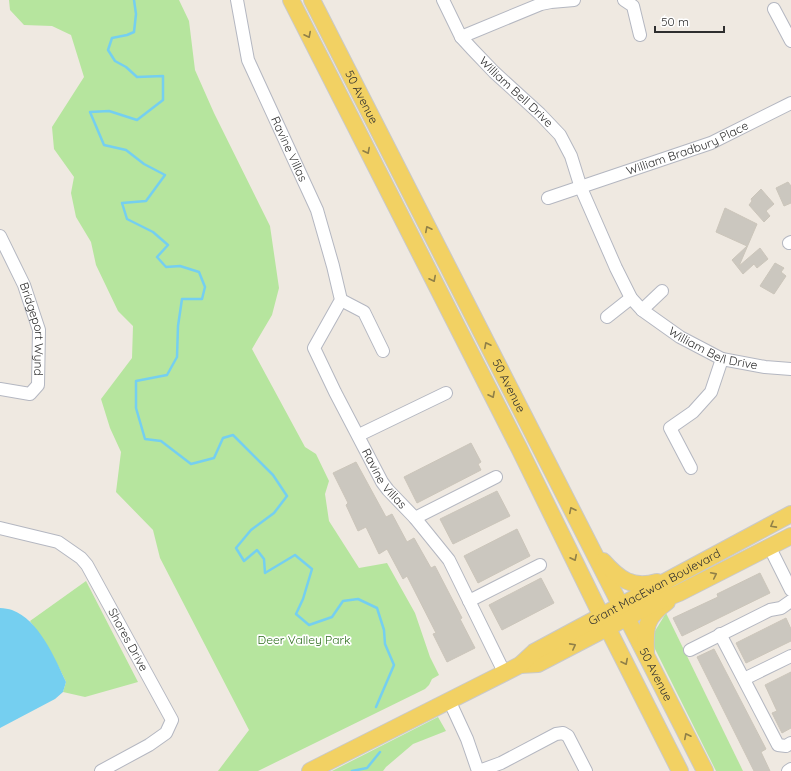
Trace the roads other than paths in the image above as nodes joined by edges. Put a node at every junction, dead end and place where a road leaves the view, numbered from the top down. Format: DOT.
graph roads {
  1 [pos="237,0"];
  2 [pos="291,0"];
  3 [pos="312,0"];
  4 [pos="443,0"];
  5 [pos="574,0"];
  6 [pos="624,0"];
  7 [pos="774,9"];
  8 [pos="640,35"];
  9 [pos="461,37"];
  10 [pos="791,41"];
  11 [pos="791,103"];
  12 [pos="581,188"];
  13 [pos="548,198"];
  14 [pos="0,236"];
  15 [pos="662,291"];
  16 [pos="631,298"];
  17 [pos="341,300"];
  18 [pos="642,310"];
  19 [pos="607,317"];
  20 [pos="383,351"];
  21 [pos="722,359"];
  22 [pos="791,369"];
  23 [pos="0,389"];
  24 [pos="446,393"];
  25 [pos="359,435"];
  26 [pos="691,468"];
  27 [pos="496,477"];
  28 [pos="791,514"];
  29 [pos="415,518"];
  30 [pos="0,528"];
  31 [pos="791,536"];
  32 [pos="590,545"];
  33 [pos="770,548"];
  34 [pos="540,565"];
  35 [pos="676,585"];
  36 [pos="791,590"];
  37 [pos="791,597"];
  38 [pos="791,600"];
  39 [pos="469,601"];
  40 [pos="770,610"];
  41 [pos="623,612"];
  42 [pos="605,621"];
  43 [pos="720,634"];
  44 [pos="690,650"];
  45 [pos="791,656"];
  46 [pos="647,658"];
  47 [pos="504,672"];
  48 [pos="744,679"];
  49 [pos="449,700"];
  50 [pos="791,743"];
  51 [pos="791,769"];
  52 [pos="101,771"];
  53 [pos="310,771"];
  54 [pos="478,771"];
  55 [pos="586,771"];
  56 [pos="680,771"];
  57 [pos="705,771"];
  58 [pos="788,771"];
  1 -- 17 [label="street, Ravine Villas"];
  2 -- 42 [label="main road, 50 Avenue, one-way"];
  32 -- 3 [label="main road, 50 Avenue, one-way"];
  4 -- 9 [label="street, William Bell Drive"];
  5 -- 9 [label="street"];
  6 -- 8 [label="street"];
  7 -- 10 [label="street"];
  9 -- 12 [label="street, William Bell Drive"];
  11 -- 12 [label="street, William Bradbury Place"];
  12 -- 13 [label="street"];
  12 -- 16 [label="street, William Bell Drive"];
  14 -- 23 [label="street, Bridgeport Wynd"];
  15 -- 18 [label="street"];
  16 -- 18 [label="street, William Bell Drive"];
  16 -- 19 [label="street"];
  17 -- 20 [label="street"];
  17 -- 25 [label="street, Ravine Villas"];
  18 -- 21 [label="street, William Bell Drive"];
  21 -- 22 [label="street, William Bell Drive"];
  21 -- 26 [label="street"];
  24 -- 25 [label="street, Ravine Villas"];
  25 -- 29 [label="street, Ravine Villas"];
  27 -- 29 [label="street, Ravine Villas"];
  28 -- 35 [label="main road, Grant MacEwan Boulevard, one-way"];
  29 -- 39 [label="street, Ravine Villas"];
  30 -- 52 [label="street, Shores Drive"];
  31 -- 33 [label="main road, Grant MacEwan Boulevard"];
  32 -- 35 [label="main road"];
  32 -- 41 [label="main road, 50 Avenue"];
  35 -- 33 [label="main road, Grant MacEwan Boulevard, one-way"];
  33 -- 36 [label="street"];
  34 -- 39 [label="street"];
  35 -- 41 [label="main road, Grant MacEwan Boulevard"];
  35 -- 46 [label="main road"];
  37 -- 40 [label="street"];
  38 -- 40 [label="street"];
  39 -- 47 [label="street, Ravine Villas"];
  40 -- 43 [label="street"];
  41 -- 42 [label="main road, Grant MacEwan Boulevard"];
  41 -- 46 [label="main road, 50 Avenue"];
  42 -- 47 [label="main road, Grant MacEwan Boulevard"];
  42 -- 56 [label="main road, 50 Avenue, one-way"];
  43 -- 44 [label="street"];
  43 -- 48 [label="street"];
  45 -- 48 [label="street"];
  57 -- 46 [label="main road, 50 Avenue, one-way"];
  47 -- 49 [label="main road, Grant MacEwan Boulevard"];
  48 -- 50 [label="street"];
  49 -- 53 [label="main road, Grant MacEwan Boulevard"];
  49 -- 54 [label="street"];
  51 -- 58 [label="street"];
  54 -- 55 [label="street"];
}
